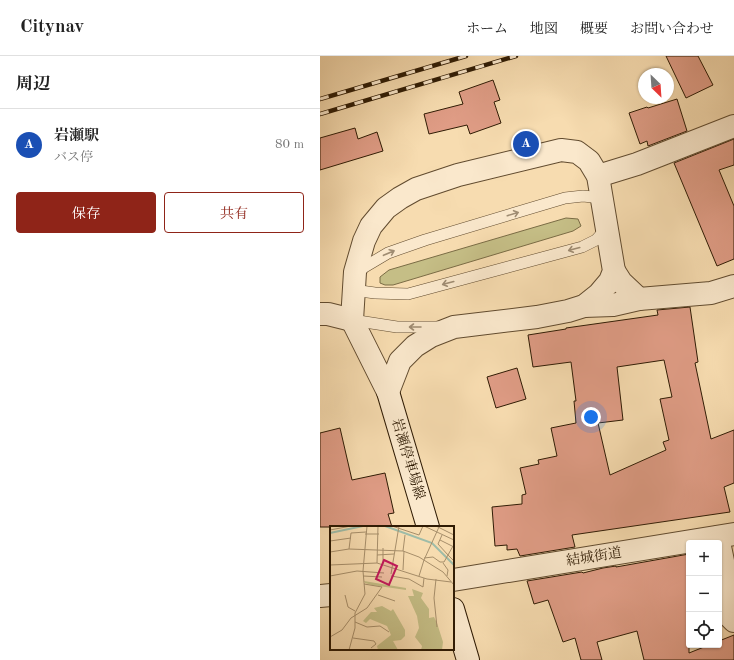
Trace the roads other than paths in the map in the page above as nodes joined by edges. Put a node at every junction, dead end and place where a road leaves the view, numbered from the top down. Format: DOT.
graph roads {
  1 [pos="734,126"];
  2 [pos="598,176"];
  3 [pos="602,198"];
  4 [pos="606,229"];
  5 [pos="614,270"];
  6 [pos="354,281"];
  7 [pos="734,286"];
  8 [pos="639,299"];
  9 [pos="584,306"];
  10 [pos="320,314"];
  11 [pos="352,320"];
  12 [pos="454,327"];
  13 [pos="388,392"];
  14 [pos="428,526"];
  15 [pos="726,535"];
  16 [pos="454,580"];
  17 [pos="330,595"];
  18 [pos="320,596"];
  19 [pos="454,612"];
  20 [pos="734,621"];
  21 [pos="468,660"];
  1 -- 2 [label="street"];
  2 -- 3 [label="street"];
  2 -- 6 [label="street"];
  3 -- 4 [label="street"];
  6 -- 3 [label="lane, one-way"];
  4 -- 5 [label="street"];
  4 -- 6 [label="lane, one-way"];
  5 -- 8 [label="street"];
  5 -- 9 [label="street"];
  6 -- 11 [label="street"];
  7 -- 8 [label="street"];
  8 -- 9 [label="street"];
  9 -- 12 [label="street"];
  10 -- 11 [label="street"];
  12 -- 11 [label="lane, one-way"];
  11 -- 13 [label="street, 岩瀬停車場線"];
  12 -- 13 [label="street"];
  13 -- 14 [label="street, 岩瀬停車場線"];
  15 -- 16 [label="street, 結城街道"];
  15 -- 20 [label="street"];
  17 -- 18 [label="street"];
  19 -- 21 [label="street"];
}
